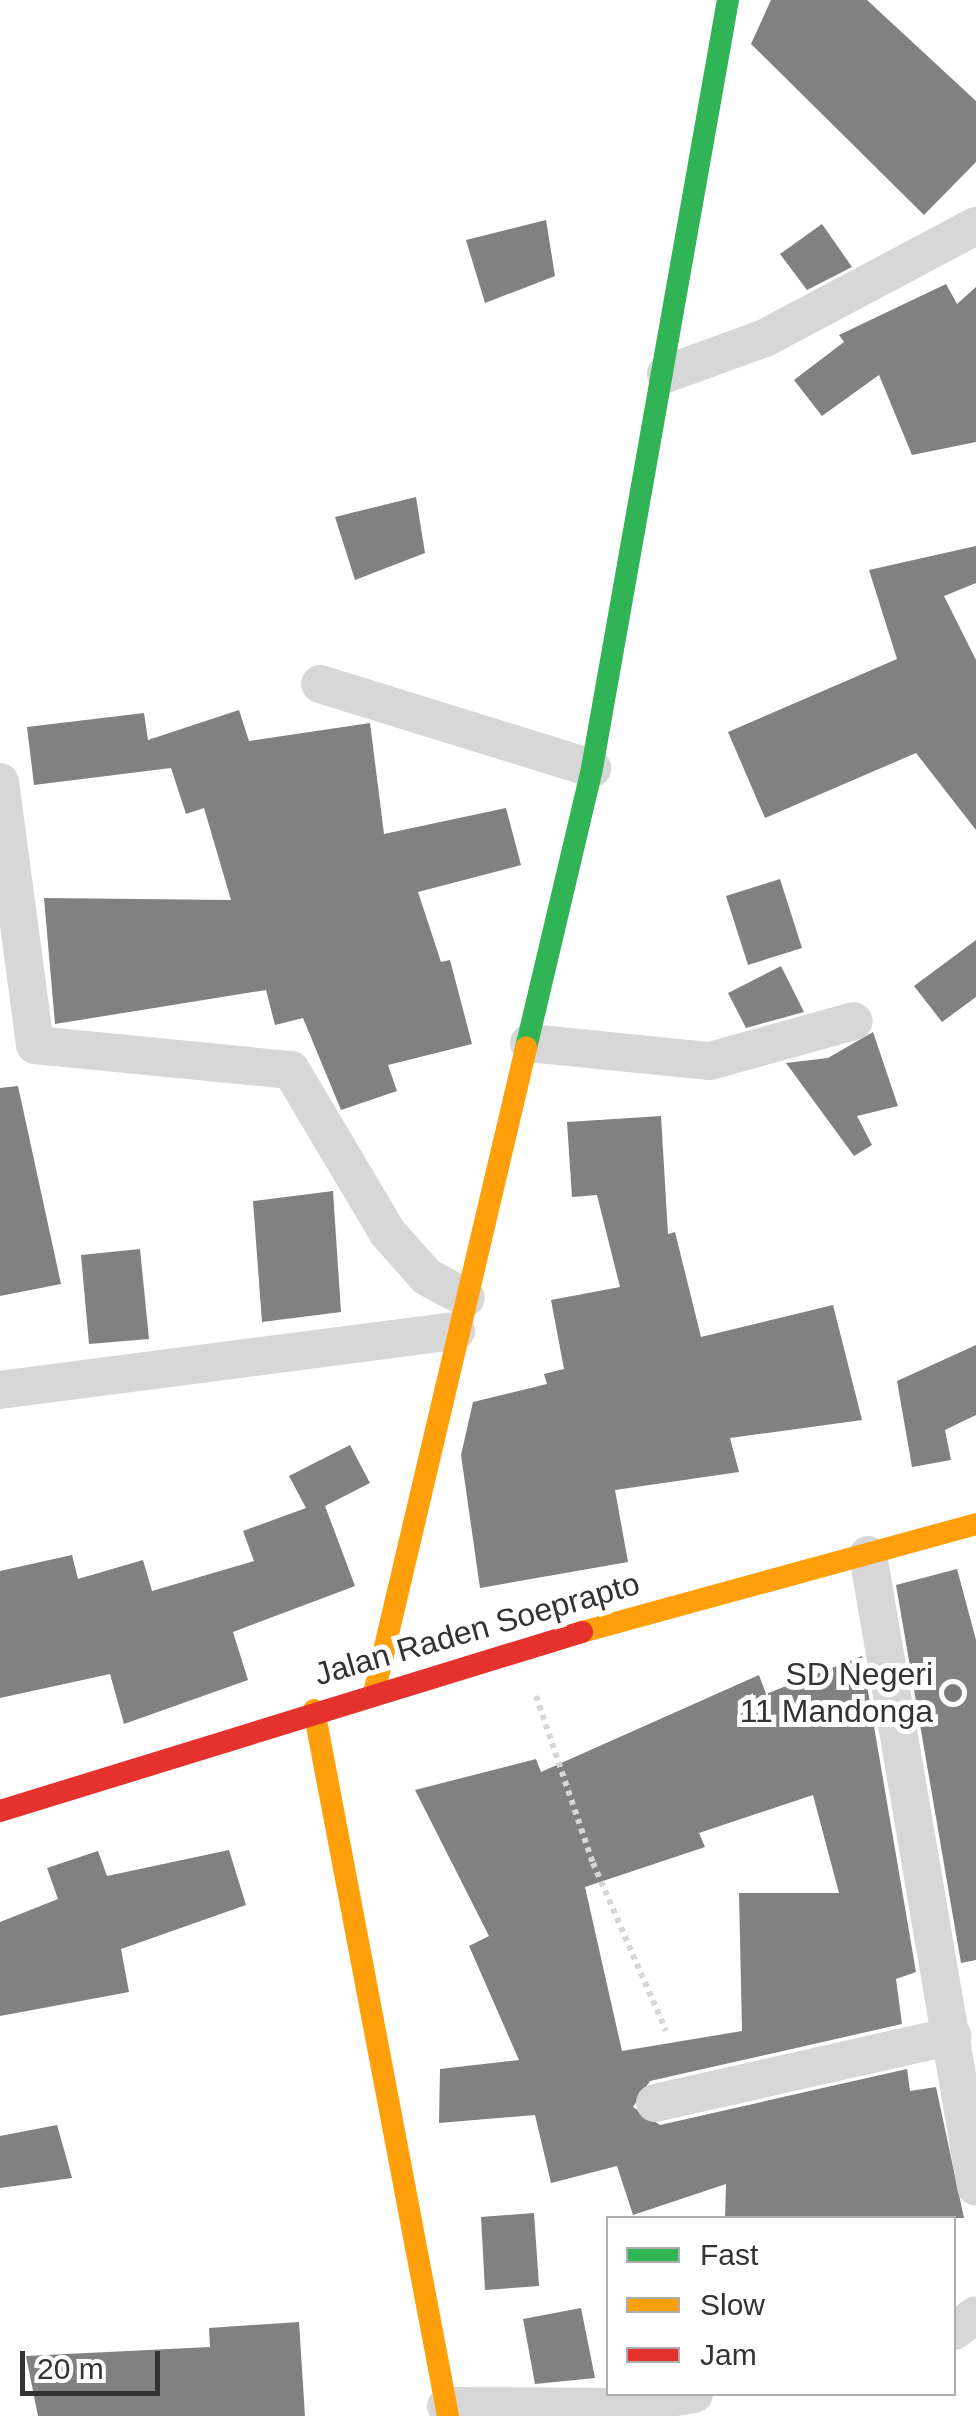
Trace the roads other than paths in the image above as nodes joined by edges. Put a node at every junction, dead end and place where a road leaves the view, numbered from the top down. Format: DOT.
graph roads {
  1 [pos="728,0"];
  2 [pos="976,226"];
  3 [pos="666,374"];
  4 [pos="320,684"];
  5 [pos="592,768"];
  6 [pos="0,782"];
  7 [pos="854,1021"];
  8 [pos="529,1043"];
  9 [pos="461,1314"];
  10 [pos="0,1390"];
  11 [pos="976,1524"];
  12 [pos="868,1555"];
  13 [pos="374,1689"];
  14 [pos="314,1710"];
  15 [pos="0,1811"];
  16 [pos="952,2036"];
  17 [pos="655,2103"];
  18 [pos="976,2187"];
  19 [pos="682,2396"];
  20 [pos="447,2411"];
  1 -- 3 [label="main road"];
  2 -- 3 [label="street"];
  3 -- 5 [label="main road"];
  4 -- 5 [label="street"];
  5 -- 8 [label="main road"];
  6 -- 9 [label="street"];
  7 -- 8 [label="street"];
  8 -- 9 [label="main road"];
  9 -- 10 [label="street"];
  9 -- 13 [label="main road"];
  11 -- 12 [label="main road, Jalan Raden Soeprapto"];
  12 -- 13 [label="main road, Jalan Raden Soeprapto"];
  12 -- 16 [label="street"];
  13 -- 14 [label="main road, Jalan Raden Soeprapto"];
  14 -- 15 [label="main road, Jalan Raden Soeprapto"];
  14 -- 20 [label="main road"];
  16 -- 17 [label="street"];
  16 -- 18 [label="street"];
  19 -- 20 [label="street"];
}
